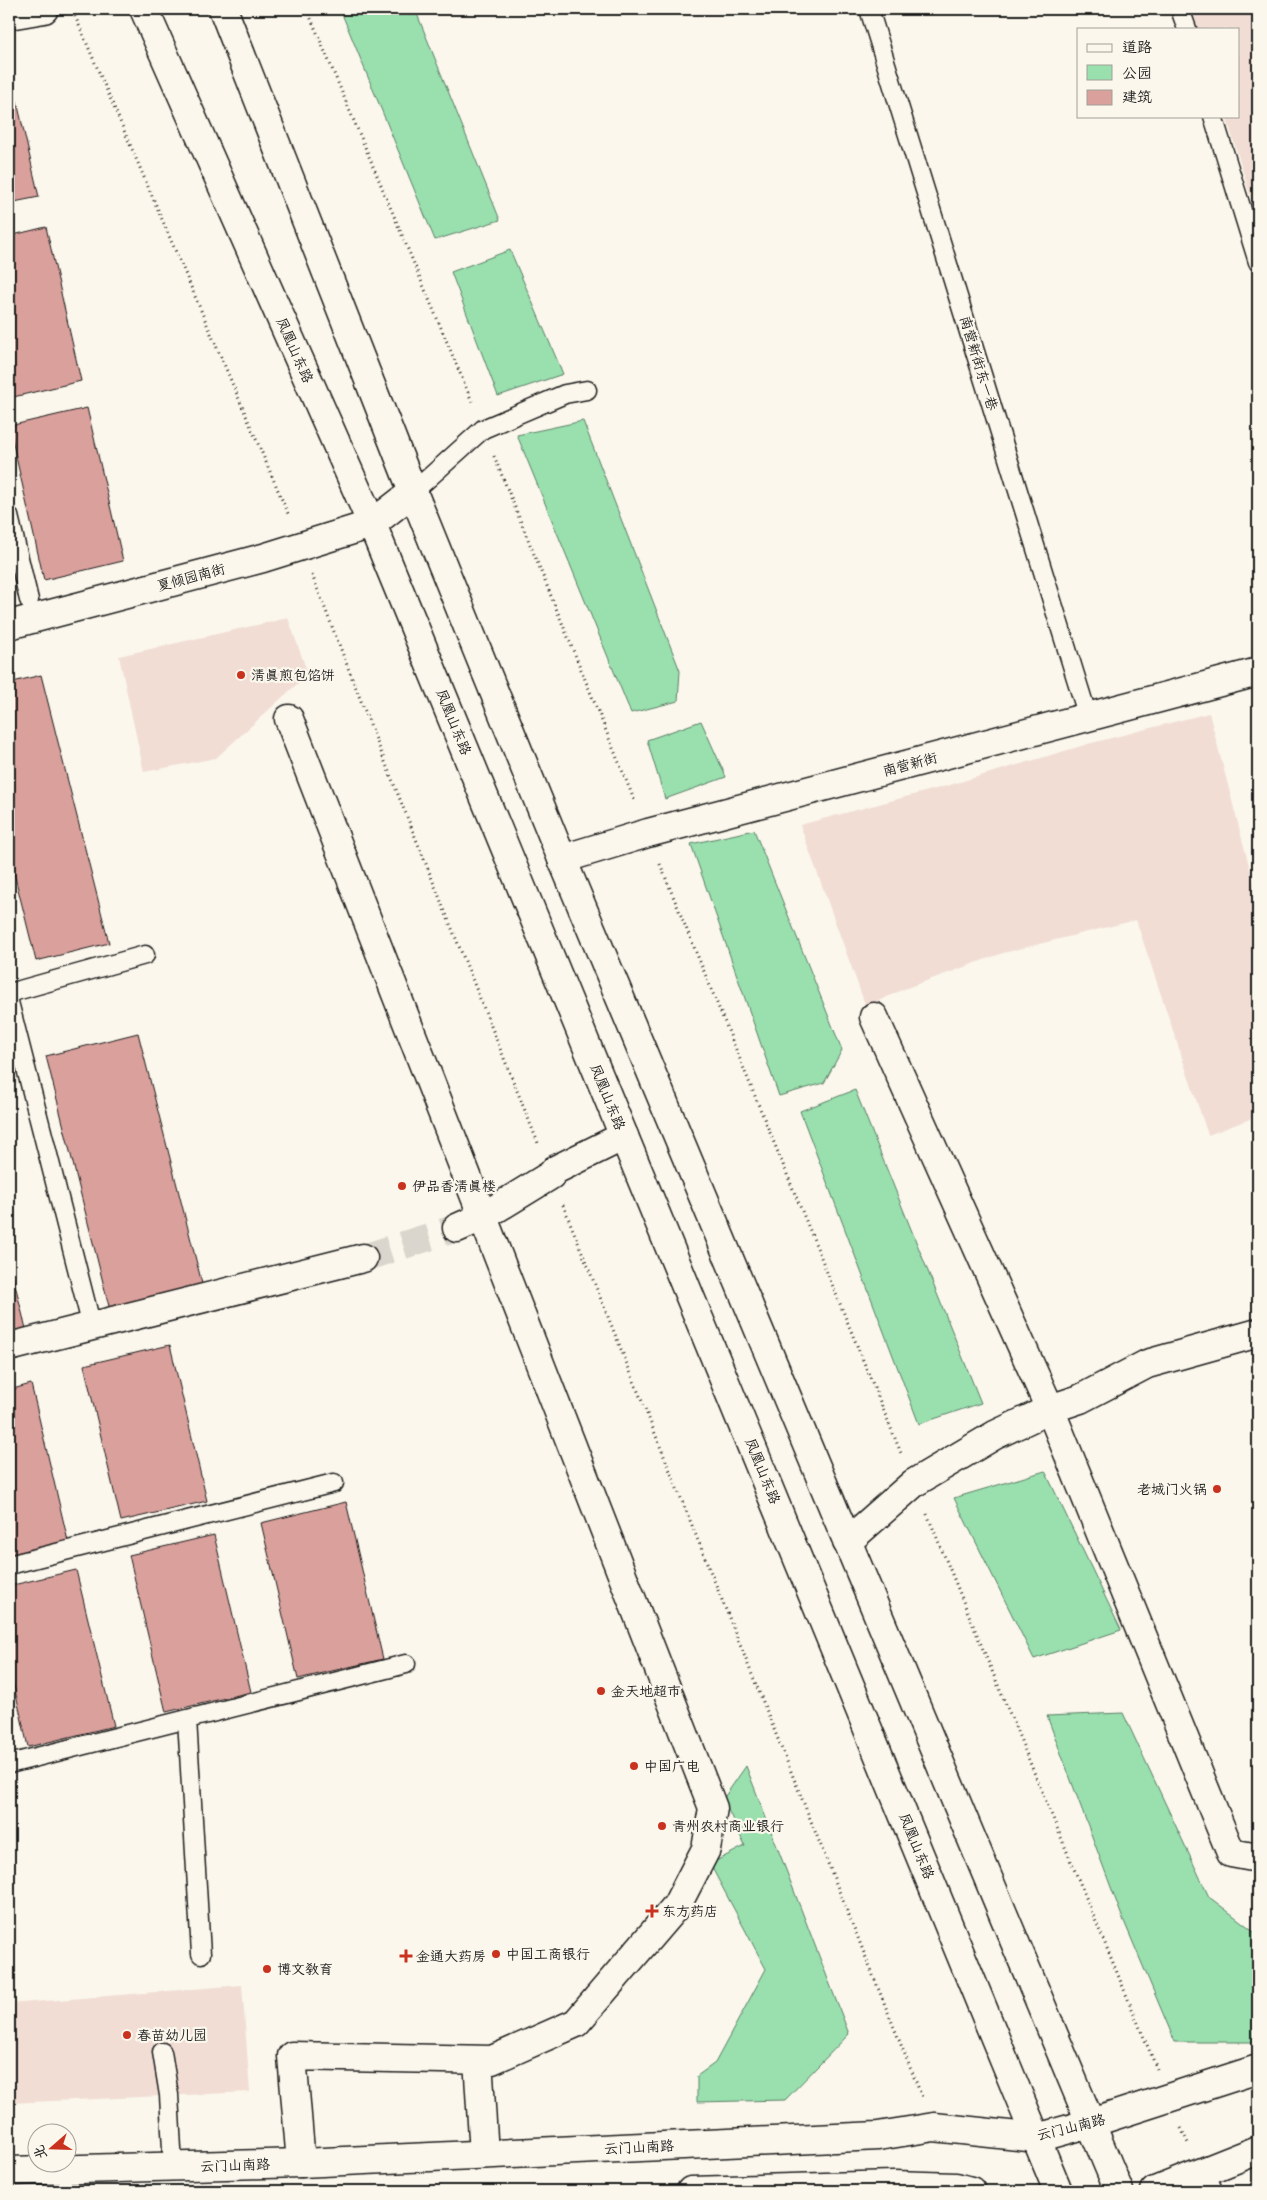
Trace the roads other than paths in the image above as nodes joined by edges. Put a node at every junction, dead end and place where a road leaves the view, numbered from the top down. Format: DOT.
graph roads {
  1 [pos="44,9"];
  2 [pos="144,9"];
  3 [pos="223,9"];
  4 [pos="869,9"];
  5 [pos="1180,9"];
  6 [pos="9,15"];
  7 [pos="1186,28"];
  8 [pos="1214,118"];
  9 [pos="1258,262"];
  10 [pos="587,390"];
  11 [pos="413,492"];
  12 [pos="9,516"];
  13 [pos="372,524"];
  14 [pos="28,600"];
  15 [pos="9,625"];
  16 [pos="1258,672"];
  17 [pos="1088,717"];
  18 [pos="289,719"];
  19 [pos="562,859"];
  20 [pos="145,955"];
  21 [pos="9,993"];
  22 [pos="9,1002"];
  23 [pos="874,1017"];
  24 [pos="624,1136"];
  25 [pos="484,1216"];
  26 [pos="457,1228"];
  27 [pos="363,1258"];
  28 [pos="92,1327"];
  29 [pos="1258,1333"];
  30 [pos="9,1347"];
  31 [pos="1050,1409"];
  32 [pos="334,1483"];
  33 [pos="847,1542"];
  34 [pos="9,1564"];
  35 [pos="406,1664"];
  36 [pos="187,1719"];
  37 [pos="9,1764"];
  38 [pos="1258,1858"];
  39 [pos="201,1954"];
  40 [pos="162,2052"];
  41 [pos="478,2060"];
  42 [pos="1258,2069"];
  43 [pos="1091,2123"];
  44 [pos="1037,2138"];
  45 [pos="1258,2150"];
  46 [pos="484,2154"];
  47 [pos="301,2163"];
  48 [pos="173,2167"];
  49 [pos="9,2171"];
  50 [pos="1204,2182"];
  51 [pos="691,2191"];
  52 [pos="971,2191"];
  53 [pos="1058,2191"];
  54 [pos="1119,2191"];
  55 [pos="1155,2191"];
  1 -- 6 [label="main road"];
  2 -- 13 [label="main road, 凤凰山东路"];
  3 -- 11 [label="main road"];
  4 -- 17 [label="lane, 南营新街东一巷"];
  5 -- 7 [label="lane"];
  8 -- 9 [label="lane"];
  10 -- 11 [label="lane"];
  11 -- 13 [label="main road"];
  11 -- 19 [label="main road"];
  12 -- 14 [label="lane"];
  13 -- 15 [label="main road, 夏倾园南街"];
  13 -- 24 [label="main road, 凤凰山东路"];
  16 -- 17 [label="main road, 南营新街"];
  17 -- 19 [label="main road, 南营新街"];
  18 -- 25 [label="main road"];
  19 -- 33 [label="main road"];
  20 -- 21 [label="lane"];
  22 -- 28 [label="lane"];
  23 -- 31 [label="main road"];
  24 -- 25 [label="main road"];
  24 -- 44 [label="main road, 凤凰山东路"];
  25 -- 26 [label="main road"];
  25 -- 41 [label="main road"];
  27 -- 28 [label="main road"];
  28 -- 30 [label="main road"];
  29 -- 31 [label="main road"];
  31 -- 33 [label="main road"];
  31 -- 38 [label="main road"];
  32 -- 34 [label="lane"];
  33 -- 43 [label="main road"];
  35 -- 36 [label="lane"];
  36 -- 37 [label="lane"];
  36 -- 39 [label="lane"];
  40 -- 48 [label="lane"];
  41 -- 46 [label="main road"];
  41 -- 47 [label="main road"];
  42 -- 43 [label="main road, 云门山南路"];
  43 -- 44 [label="main road, 云门山南路"];
  43 -- 54 [label="main road"];
  44 -- 46 [label="main road, 云门山南路"];
  44 -- 53 [label="main road, 凤凰山东路"];
  45 -- 50 [label="main road"];
  46 -- 47 [label="main road, 云门山南路"];
  47 -- 48 [label="main road, 云门山南路"];
  48 -- 49 [label="main road, 云门山南路"];
  50 -- 55 [label="main road"];
  51 -- 52 [label="main road"];
}
